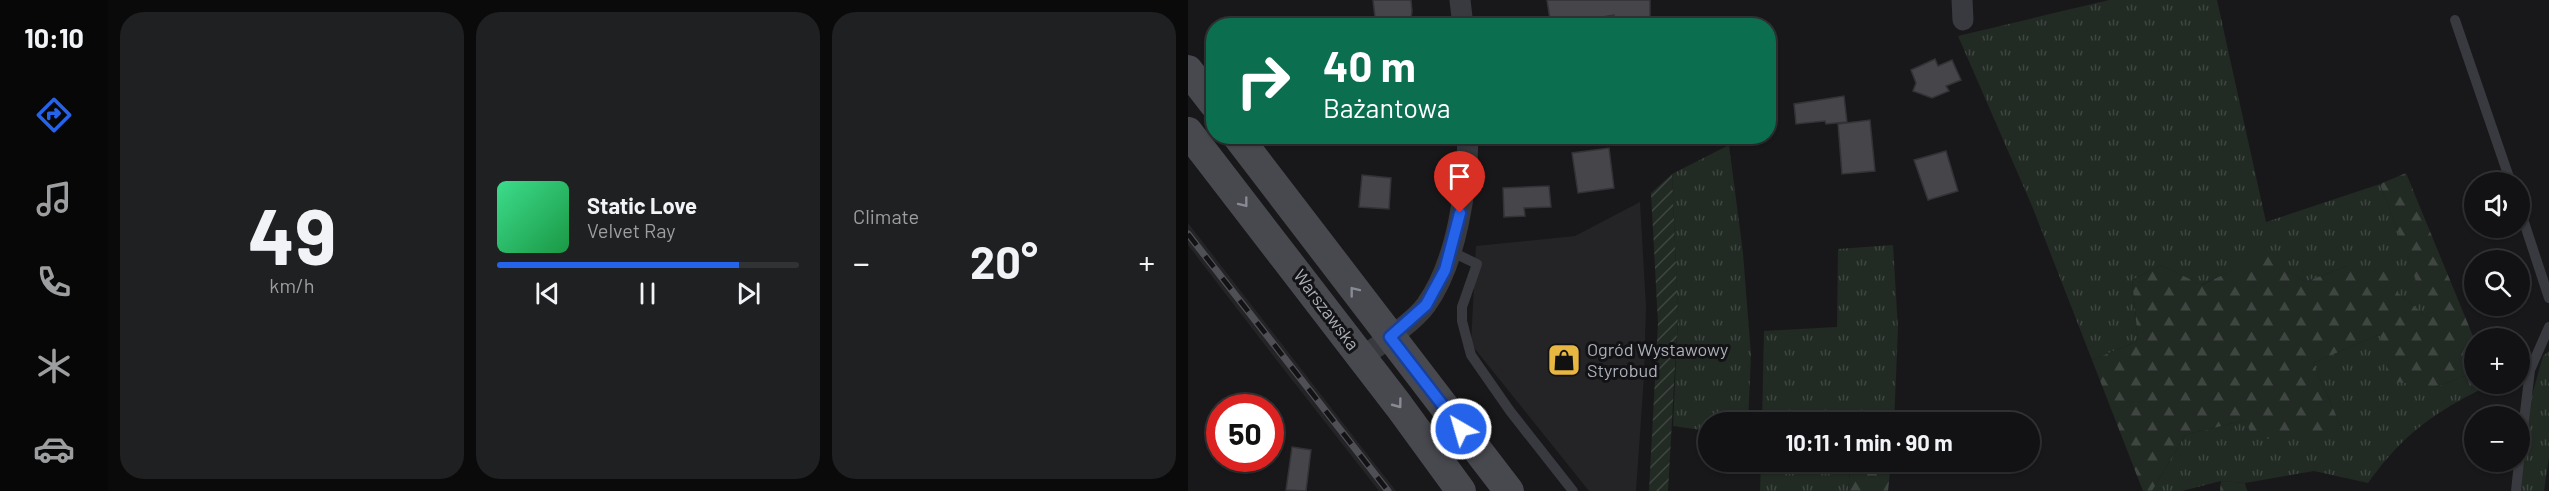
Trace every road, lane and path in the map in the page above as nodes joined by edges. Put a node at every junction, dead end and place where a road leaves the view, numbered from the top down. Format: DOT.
graph roads {
  1 [pos="1460,0"];
  2 [pos="1462,18"];
  3 [pos="2455,20"];
  4 [pos="1188,70"];
  5 [pos="1206,94"];
  6 [pos="1188,132"];
  7 [pos="1243,144"];
  8 [pos="1467,144"];
  9 [pos="2507,172"];
  10 [pos="2529,238"];
  11 [pos="1450,251"];
  12 [pos="2549,298"];
  13 [pos="2549,327"];
  14 [pos="1390,337"];
  15 [pos="1362,357"];
  16 [pos="2526,406"];
  17 [pos="2518,472"];
  18 [pos="1461,491"];
  19 [pos="1509,491"];
  20 [pos="1573,491"];
  21 [pos="2516,491"];
  1 -- 2 [label="street"];
  3 -- 9 [label="lane"];
  4 -- 5 [label="main road"];
  6 -- 15 [label="main road, Warszawska, one-way"];
  14 -- 7 [label="main road, Warszawska, one-way"];
  8 -- 11 [label="street"];
  10 -- 12 [label="lane"];
  11 -- 14 [label="street"];
  11 -- 20 [label="lane"];
  13 -- 16 [label="lane"];
  14 -- 15 [label="street"];
  14 -- 19 [label="main road, Warszawska"];
  15 -- 18 [label="main road, Warszawska, one-way"];
  17 -- 21 [label="lane"];
}
